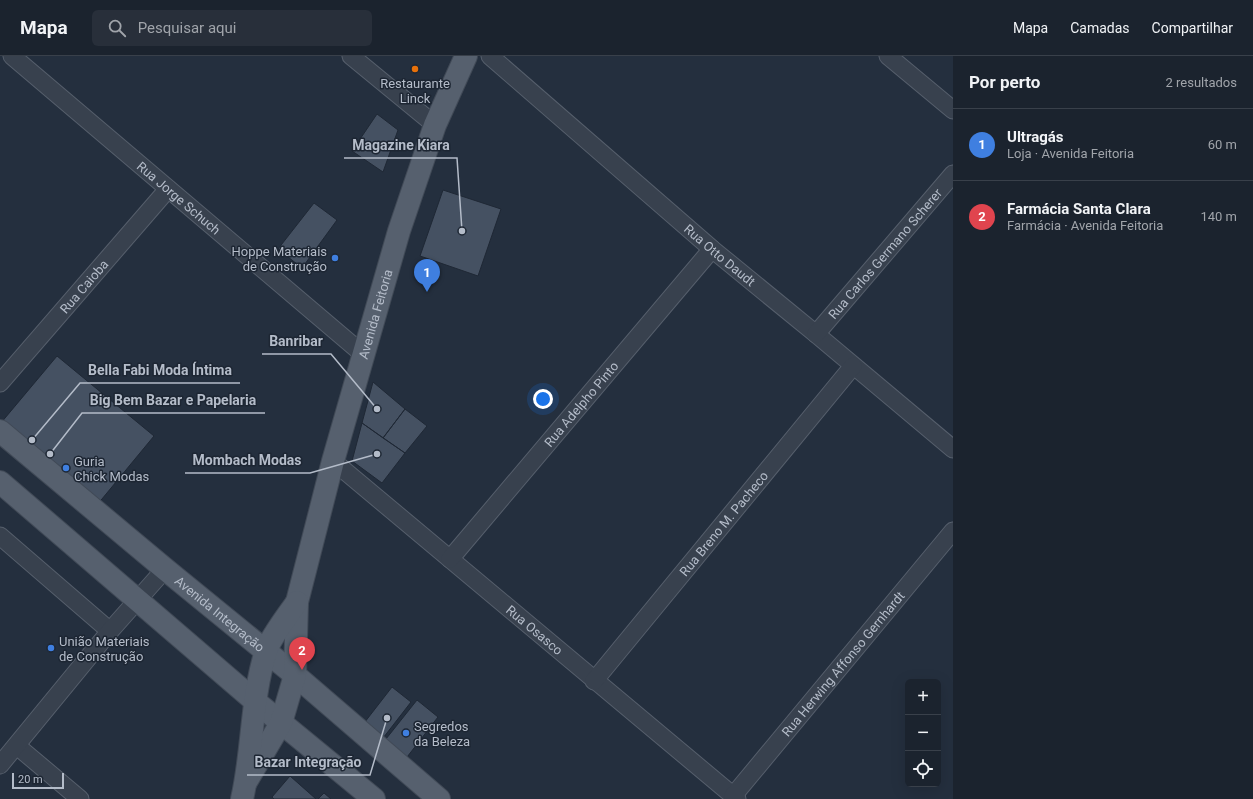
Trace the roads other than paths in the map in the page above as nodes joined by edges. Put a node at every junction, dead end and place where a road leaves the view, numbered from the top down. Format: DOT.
graph roads {
  1 [pos="12,56"];
  2 [pos="351,56"];
  3 [pos="466,56"];
  4 [pos="490,56"];
  5 [pos="888,56"];
  6 [pos="953,110"];
  7 [pos="435,125"];
  8 [pos="953,174"];
  9 [pos="168,189"];
  10 [pos="712,249"];
  11 [pos="816,334"];
  12 [pos="364,355"];
  13 [pos="853,366"];
  14 [pos="0,383"];
  15 [pos="0,431"];
  16 [pos="953,450"];
  17 [pos="333,460"];
  18 [pos="0,482"];
  19 [pos="953,531"];
  20 [pos="0,536"];
  21 [pos="450,559"];
  22 [pos="165,569"];
  23 [pos="138,600"];
  24 [pos="296,602"];
  25 [pos="110,631"];
  26 [pos="266,650"];
  27 [pos="295,675"];
  28 [pos="594,681"];
  29 [pos="256,702"];
  30 [pos="281,723"];
  31 [pos="17,746"];
  32 [pos="0,765"];
  33 [pos="244,790"];
  34 [pos="735,797"];
  35 [pos="80,799"];
  36 [pos="374,799"];
  37 [pos="439,799"];
  1 -- 9 [label="street, Rua Jorge Schuch"];
  2 -- 7 [label="street"];
  3 -- 7 [label="main road, Avenida Feitoria"];
  4 -- 10 [label="street, Rua Otto Daudt"];
  5 -- 6 [label="street"];
  7 -- 12 [label="main road, Avenida Feitoria"];
  8 -- 11 [label="street, Rua Carlos Germano Scherer"];
  9 -- 12 [label="street, Rua Jorge Schuch"];
  9 -- 14 [label="street, Rua Caioba"];
  10 -- 11 [label="street, Rua Otto Daudt"];
  10 -- 21 [label="street, Rua Adelpho Pinto"];
  11 -- 13 [label="street, Rua Otto Daudt"];
  12 -- 17 [label="main road, Avenida Feitoria"];
  13 -- 16 [label="street, Rua Otto Daudt"];
  13 -- 28 [label="street, Rua Breno M. Pacheco"];
  15 -- 22 [label="main road, Avenida Integração"];
  17 -- 21 [label="street, Rua Osasco"];
  17 -- 24 [label="main road, Avenida Feitoria"];
  18 -- 23 [label="main road"];
  19 -- 34 [label="street, Rua Herwing Affonso Gernhardt"];
  20 -- 25 [label="street"];
  21 -- 28 [label="street, Rua Osasco"];
  22 -- 23 [label="street"];
  22 -- 26 [label="main road, Avenida Integração"];
  23 -- 25 [label="street"];
  23 -- 29 [label="main road"];
  24 -- 26 [label="main road, Avenida Feitoria"];
  24 -- 27 [label="main road, Avenida Feitoria"];
  25 -- 31 [label="street"];
  26 -- 27 [label="main road, Avenida Integração"];
  26 -- 29 [label="main road, Avenida Feitoria"];
  27 -- 30 [label="main road, Avenida Feitoria"];
  27 -- 37 [label="main road, Avenida Integração"];
  28 -- 34 [label="street, Rua Osasco"];
  29 -- 30 [label="main road"];
  29 -- 33 [label="main road, Avenida Feitoria"];
  30 -- 33 [label="main road, Avenida Feitoria"];
  30 -- 36 [label="main road"];
  31 -- 32 [label="street"];
  31 -- 35 [label="street"];
}
